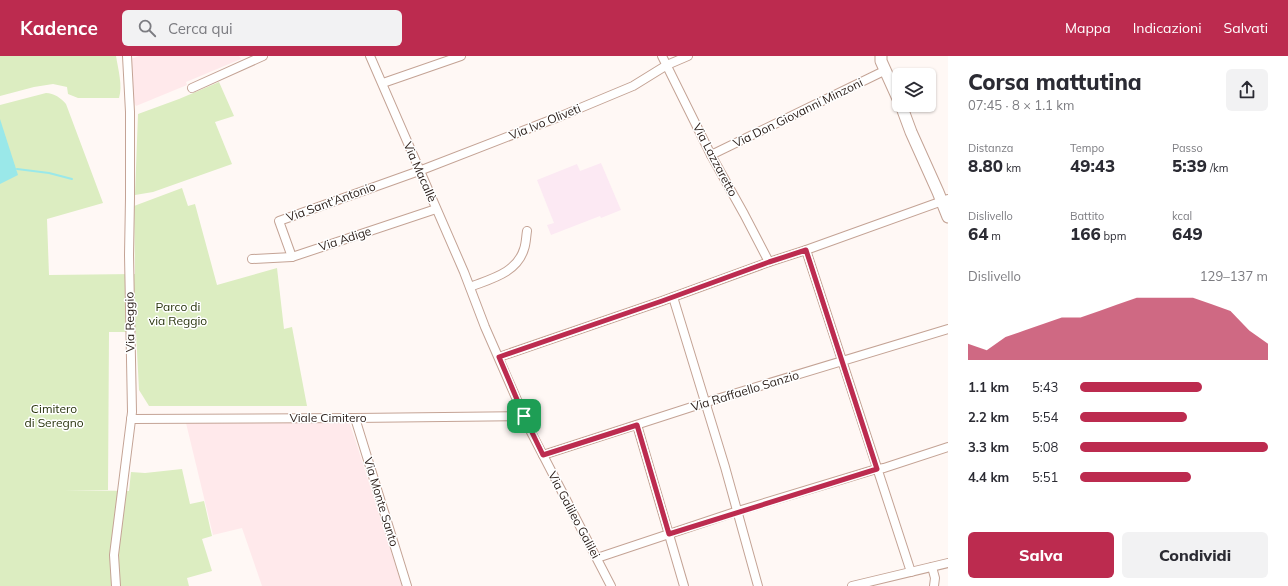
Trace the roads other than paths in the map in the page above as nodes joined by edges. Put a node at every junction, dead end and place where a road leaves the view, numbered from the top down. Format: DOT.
graph roads {
  1 [pos="127,56"];
  2 [pos="263,56"];
  3 [pos="370,56"];
  4 [pos="461,56"];
  5 [pos="662,56"];
  6 [pos="688,56"];
  7 [pos="881,61"];
  8 [pos="667,65"];
  9 [pos="383,83"];
  10 [pos="892,85"];
  11 [pos="192,88"];
  12 [pos="904,112"];
  13 [pos="711,155"];
  14 [pos="419,171"];
  15 [pos="945,200"];
  16 [pos="436,209"];
  17 [pos="948,217"];
  18 [pos="527,231"];
  19 [pos="806,250"];
  20 [pos="292,257"];
  21 [pos="252,259"];
  22 [pos="769,262"];
  23 [pos="470,287"];
  24 [pos="673,297"];
  25 [pos="948,329"];
  26 [pos="499,357"];
  27 [pos="843,360"];
  28 [pos="705,403"];
  29 [pos="524,416"];
  30 [pos="355,418"];
  31 [pos="132,419"];
  32 [pos="637,425"];
  33 [pos="948,447"];
  34 [pos="543,455"];
  35 [pos="877,469"];
  36 [pos="738,511"];
  37 [pos="669,534"];
  38 [pos="597,558"];
  39 [pos="948,563"];
  40 [pos="932,567"];
  41 [pos="911,572"];
  42 [pos="116,586"];
  43 [pos="407,586"];
  44 [pos="611,586"];
  45 [pos="684,586"];
  46 [pos="758,586"];
  47 [pos="852,586"];
  48 [pos="934,586"];
  1 -- 31 [label="street, Via Reggio"];
  2 -- 11 [label="street"];
  3 -- 9 [label="street, Via Macallè"];
  4 -- 9 [label="street"];
  5 -- 8 [label="street, Via Lazzaretto"];
  6 -- 8 [label="street, Via Ivo Oliveti"];
  7 -- 10 [label="main road"];
  7 -- 13 [label="street, Via Don Giovanni Minzoni"];
  8 -- 13 [label="street, Via Lazzaretto"];
  8 -- 14 [label="street, Via Ivo Oliveti"];
  9 -- 14 [label="street, Via Macallè"];
  12 -- 15 [label="main road"];
  13 -- 22 [label="street, Via Lazzaretto"];
  14 -- 16 [label="street, Via Macallè"];
  14 -- 20 [label="street, Via Sant'Antonio"];
  15 -- 17 [label="main road"];
  15 -- 19 [label="street"];
  16 -- 20 [label="street, Via Adige"];
  16 -- 23 [label="street, Via Macallè"];
  18 -- 23 [label="street"];
  19 -- 22 [label="street"];
  19 -- 27 [label="street"];
  20 -- 21 [label="street, Via Adige"];
  22 -- 24 [label="street"];
  23 -- 26 [label="street, Via Macallè"];
  24 -- 26 [label="street"];
  24 -- 28 [label="street"];
  25 -- 27 [label="street, Via Raffaello Sanzio"];
  26 -- 29 [label="street, Via Galileo Galilei"];
  27 -- 28 [label="street, Via Raffaello Sanzio"];
  27 -- 35 [label="street"];
  28 -- 32 [label="street, Via Raffaello Sanzio"];
  28 -- 36 [label="street"];
  29 -- 30 [label="street, Viale Cimitero"];
  29 -- 34 [label="street, Via Galileo Galilei"];
  30 -- 31 [label="street, Viale Cimitero"];
  30 -- 43 [label="street, Via Monte Santo"];
  31 -- 42 [label="street, Via Reggio"];
  32 -- 34 [label="street, Via Raffaello Sanzio"];
  32 -- 37 [label="street"];
  33 -- 35 [label="street"];
  34 -- 38 [label="street, Via Galileo Galilei"];
  35 -- 36 [label="street"];
  35 -- 41 [label="street"];
  36 -- 37 [label="street"];
  36 -- 46 [label="street"];
  37 -- 38 [label="street"];
  37 -- 45 [label="street"];
  38 -- 44 [label="street, Via Galileo Galilei"];
  39 -- 40 [label="street"];
  40 -- 41 [label="street"];
  40 -- 48 [label="street"];
  41 -- 47 [label="street"];
}
